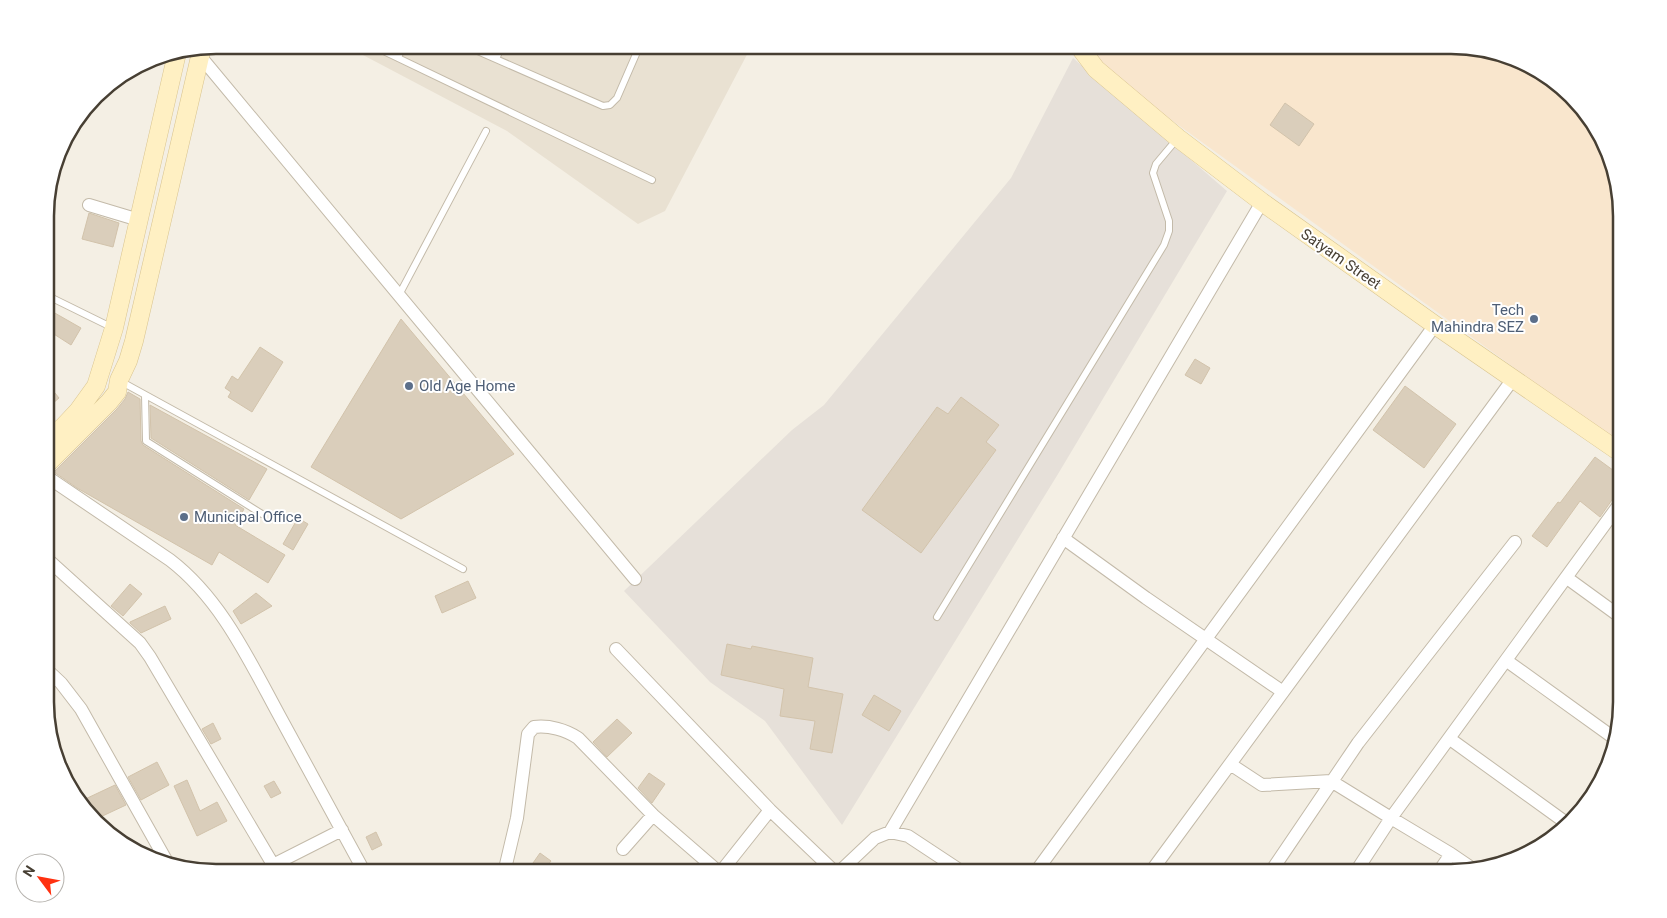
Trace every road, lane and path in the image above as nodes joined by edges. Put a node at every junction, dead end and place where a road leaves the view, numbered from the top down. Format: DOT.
graph roads {
  1 [pos="203,54"];
  2 [pos="390,54"];
  3 [pos="400,54"];
  4 [pos="485,54"];
  5 [pos="498,54"];
  6 [pos="636,54"];
  7 [pos="1085,54"];
  8 [pos="200,55"];
  9 [pos="398,58"];
  10 [pos="177,59"];
  11 [pos="496,59"];
  12 [pos="486,132"];
  13 [pos="1178,138"];
  14 [pos="652,180"];
  15 [pos="1262,202"];
  16 [pos="89,205"];
  17 [pos="139,220"];
  18 [pos="399,295"];
  19 [pos="54,300"];
  20 [pos="1435,325"];
  21 [pos="114,328"];
  22 [pos="100,369"];
  23 [pos="1513,379"];
  24 [pos="119,380"];
  25 [pos="146,395"];
  26 [pos="54,434"];
  27 [pos="1613,448"];
  28 [pos="54,457"];
  29 [pos="54,481"];
  30 [pos="1613,513"];
  31 [pos="262,514"];
  32 [pos="1063,538"];
  33 [pos="1515,542"];
  34 [pos="54,565"];
  35 [pos="462,569"];
  36 [pos="1567,578"];
  37 [pos="635,579"];
  38 [pos="1613,611"];
  39 [pos="937,617"];
  40 [pos="1206,639"];
  41 [pos="616,649"];
  42 [pos="1507,661"];
  43 [pos="54,676"];
  44 [pos="1283,692"];
  45 [pos="1610,735"];
  46 [pos="1450,739"];
  47 [pos="1230,764"];
  48 [pos="1331,781"];
  49 [pos="770,810"];
  50 [pos="653,814"];
  51 [pos="1391,818"];
  52 [pos="1562,820"];
  53 [pos="342,830"];
  54 [pos="890,832"];
  55 [pos="623,849"];
  56 [pos="1451,854"];
  57 [pos="164,856"];
  58 [pos="273,864"];
  59 [pos="284,864"];
  60 [pos="360,864"];
  61 [pos="506,864"];
  62 [pos="710,864"];
  63 [pos="727,864"];
  64 [pos="827,864"];
  65 [pos="847,864"];
  66 [pos="950,864"];
  67 [pos="1042,864"];
  68 [pos="1157,864"];
  69 [pos="1276,864"];
  70 [pos="1361,864"];
  71 [pos="1444,864"];
  72 [pos="1464,864"];
  1 -- 18 [label="street"];
  2 -- 9 [label="lane"];
  3 -- 9 [label="lane"];
  4 -- 11 [label="lane"];
  5 -- 11 [label="lane"];
  6 -- 11 [label="lane"];
  7 -- 13 [label="street, Satyam Street"];
  8 -- 24 [label="street"];
  9 -- 14 [label="lane"];
  10 -- 17 [label="street"];
  12 -- 18 [label="lane"];
  13 -- 15 [label="street, Satyam Street"];
  13 -- 39 [label="lane"];
  15 -- 20 [label="street, Satyam Street"];
  15 -- 32 [label="street"];
  16 -- 17 [label="street"];
  17 -- 21 [label="street"];
  18 -- 37 [label="street"];
  19 -- 21 [label="lane"];
  20 -- 23 [label="street, Satyam Street"];
  20 -- 40 [label="street"];
  21 -- 22 [label="street"];
  22 -- 24 [label="street"];
  22 -- 26 [label="street"];
  23 -- 27 [label="street, Satyam Street"];
  23 -- 44 [label="street"];
  24 -- 25 [label="lane"];
  24 -- 28 [label="street"];
  25 -- 31 [label="lane"];
  25 -- 35 [label="lane"];
  29 -- 53 [label="street"];
  30 -- 36 [label="street"];
  32 -- 40 [label="street"];
  32 -- 54 [label="street"];
  33 -- 48 [label="street"];
  34 -- 58 [label="street"];
  36 -- 38 [label="street"];
  36 -- 42 [label="street"];
  40 -- 44 [label="street"];
  40 -- 67 [label="street"];
  41 -- 49 [label="street"];
  42 -- 45 [label="street"];
  42 -- 46 [label="street"];
  43 -- 57 [label="street"];
  44 -- 47 [label="street"];
  46 -- 51 [label="street"];
  46 -- 52 [label="street"];
  47 -- 48 [label="street"];
  47 -- 68 [label="street"];
  48 -- 51 [label="street"];
  48 -- 69 [label="street"];
  49 -- 63 [label="street"];
  49 -- 64 [label="street"];
  50 -- 55 [label="street"];
  50 -- 61 [label="street"];
  50 -- 62 [label="street"];
  51 -- 56 [label="street"];
  51 -- 70 [label="street"];
  53 -- 59 [label="street"];
  53 -- 60 [label="street"];
  54 -- 65 [label="street"];
  54 -- 66 [label="street"];
  56 -- 71 [label="street"];
  56 -- 72 [label="street"];
}
